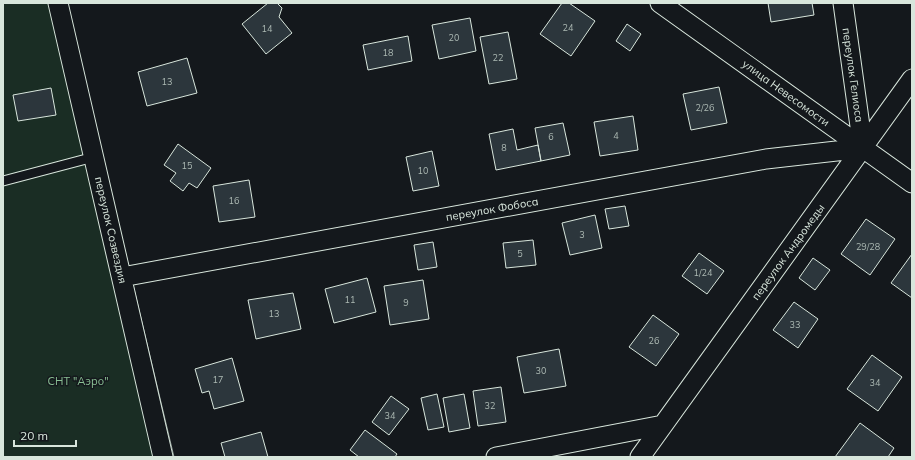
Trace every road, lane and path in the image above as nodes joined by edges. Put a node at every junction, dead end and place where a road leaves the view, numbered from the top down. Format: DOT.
graph roads {
  1 [pos="58,3"];
  2 [pos="660,3"];
  3 [pos="843,3"];
  4 [pos="912,79"];
  5 [pos="863,148"];
  6 [pos="94,157"];
  7 [pos="3,181"];
  8 [pos="912,183"];
  9 [pos="122,277"];
  10 [pos="663,425"];
  11 [pos="163,457"];
  12 [pos="496,457"];
  13 [pos="640,457"];
  1 -- 6 [label="street, переулок Созвездия"];
  2 -- 5 [label="street, улица Невесомости"];
  3 -- 5 [label="street, переулок Гелиоса"];
  4 -- 5 [label="street, переулок Андромеды"];
  5 -- 8 [label="street, улица Невесомости"];
  5 -- 9 [label="street, переулок Фобоса"];
  5 -- 10 [label="street, переулок Андромеды"];
  6 -- 7 [label="lane"];
  6 -- 9 [label="street, переулок Созвездия"];
  9 -- 11 [label="street, переулок Созвездия"];
  10 -- 12 [label="street"];
  10 -- 13 [label="street, переулок Андромеды"];
}
